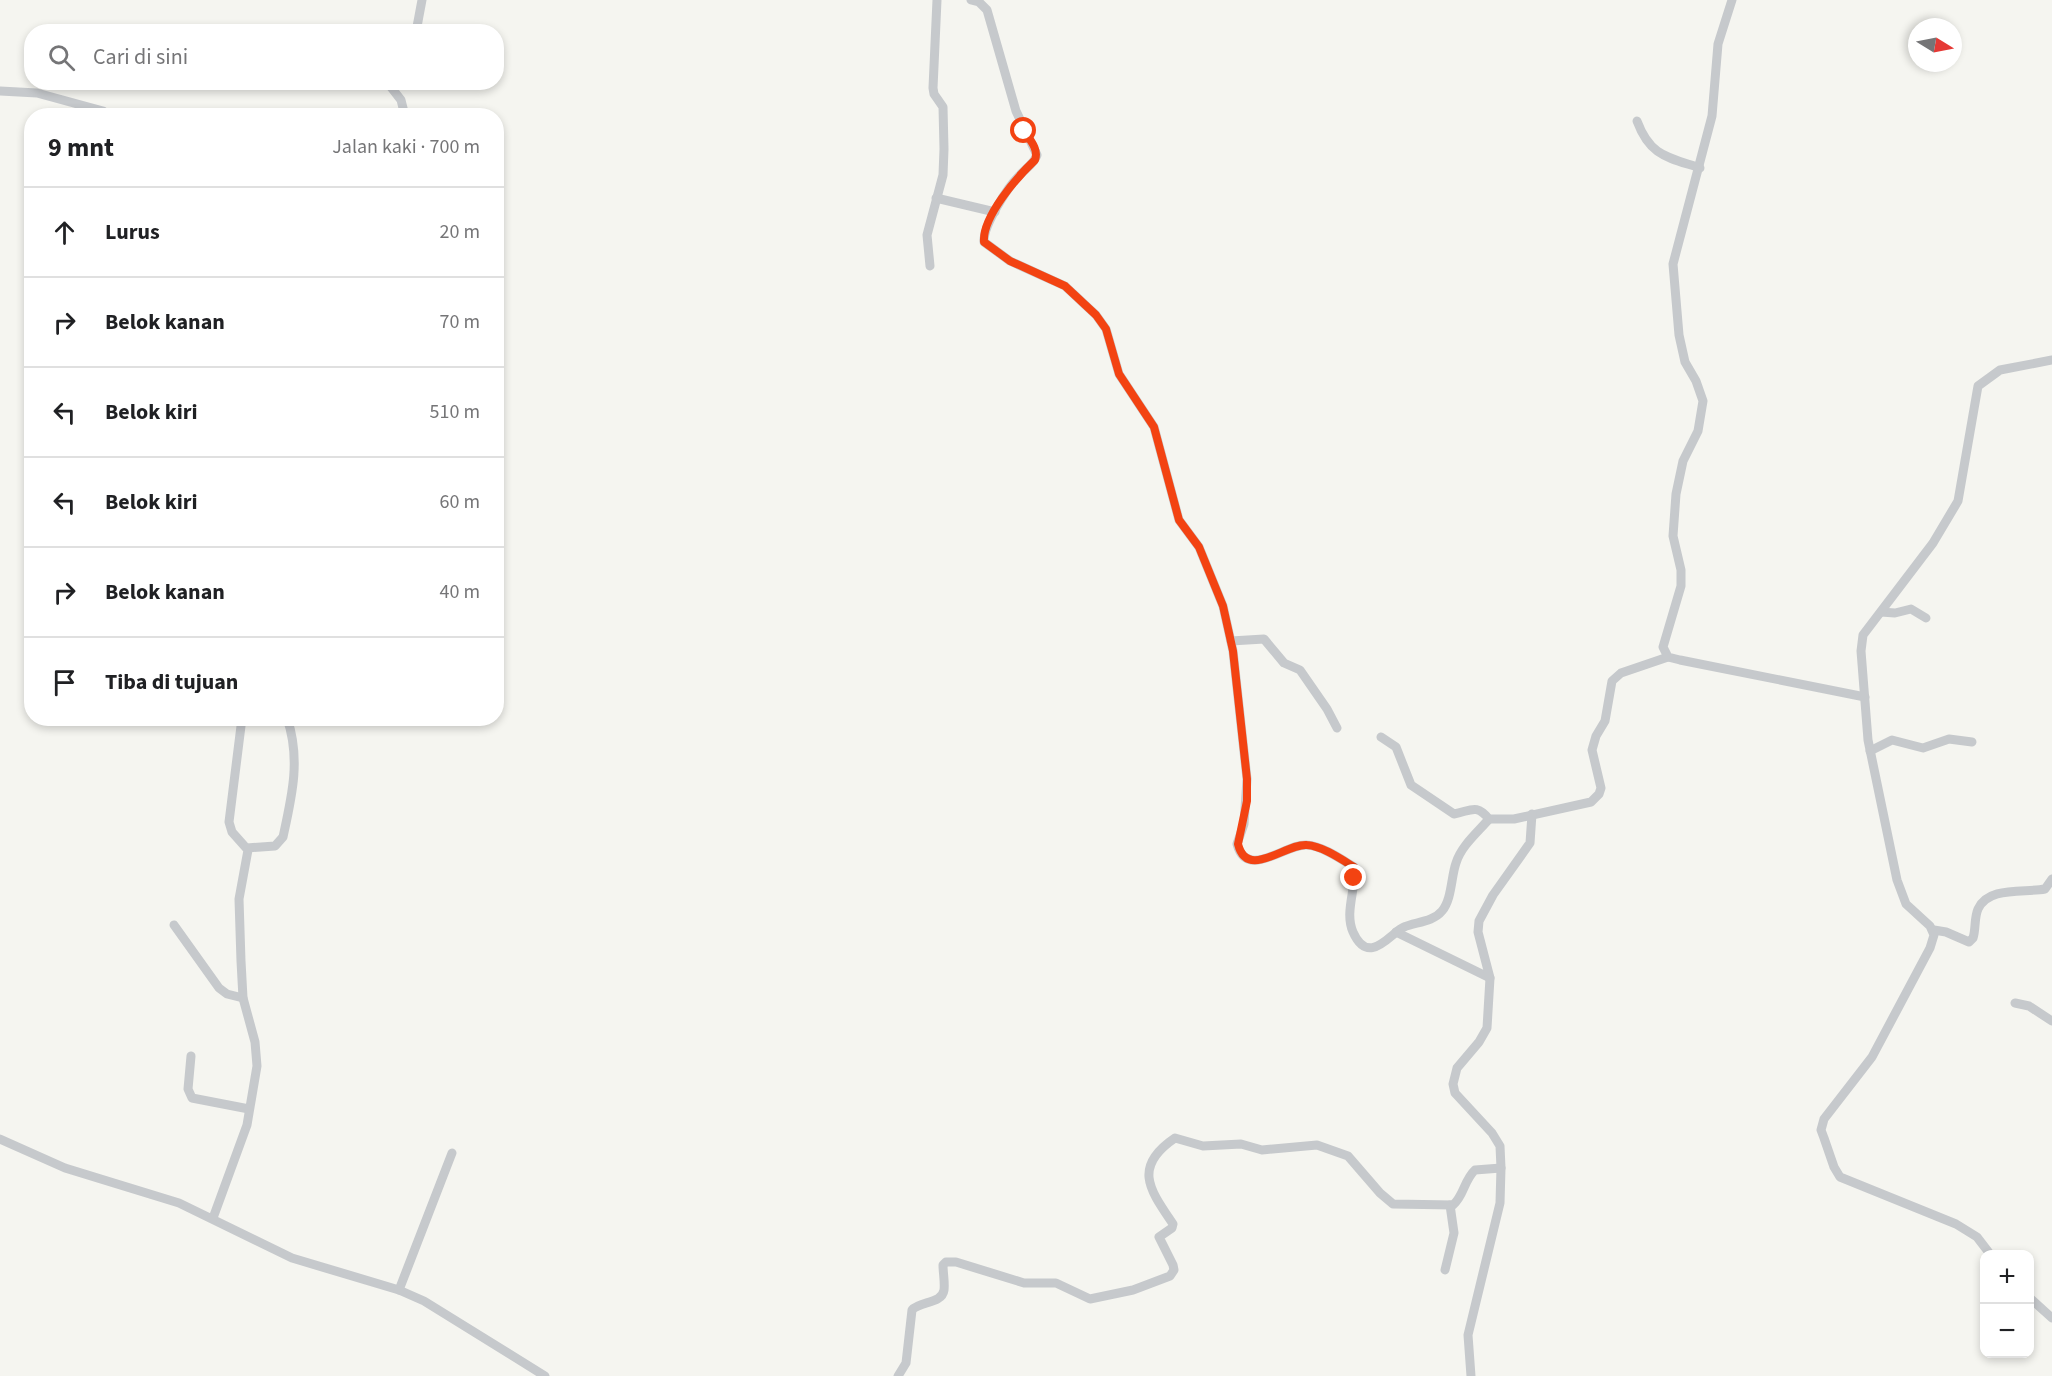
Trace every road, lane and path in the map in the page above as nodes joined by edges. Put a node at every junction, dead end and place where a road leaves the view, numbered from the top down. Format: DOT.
graph roads {
  1 [pos="422,0"];
  2 [pos="937,0"];
  3 [pos="971,0"];
  4 [pos="1732,0"];
  5 [pos="418,24"];
  6 [pos="393,90"];
  7 [pos="0,91"];
  8 [pos="92,108"];
  9 [pos="403,108"];
  10 [pos="1637,121"];
  11 [pos="1700,168"];
  12 [pos="936,198"];
  13 [pos="994,212"];
  14 [pos="930,266"];
  15 [pos="2052,360"];
  16 [pos="1881,612"];
  17 [pos="1926,618"];
  18 [pos="1231,641"];
  19 [pos="1668,657"];
  20 [pos="1865,698"];
  21 [pos="241,726"];
  22 [pos="290,726"];
  23 [pos="1337,728"];
  24 [pos="1381,737"];
  25 [pos="1972,742"];
  26 [pos="1870,751"];
  27 [pos="1532,814"];
  28 [pos="1489,819"];
  29 [pos="247,848"];
  30 [pos="2052,879"];
  31 [pos="174,925"];
  32 [pos="1934,930"];
  33 [pos="1396,932"];
  34 [pos="1490,978"];
  35 [pos="243,998"];
  36 [pos="2015,1003"];
  37 [pos="2052,1021"];
  38 [pos="191,1056"];
  39 [pos="249,1109"];
  40 [pos="0,1139"];
  41 [pos="452,1153"];
  42 [pos="1501,1168"];
  43 [pos="1450,1205"];
  44 [pos="213,1218"];
  45 [pos="1987,1250"];
  46 [pos="1445,1270"];
  47 [pos="399,1290"];
  48 [pos="2034,1302"];
  49 [pos="2052,1318"];
  50 [pos="545,1376"];
  51 [pos="898,1376"];
  52 [pos="1472,1376"];
  1 -- 5 [label="street"];
  2 -- 12 [label="street"];
  3 -- 13 [label="street"];
  4 -- 11 [label="street"];
  6 -- 9 [label="street"];
  7 -- 8 [label="street"];
  10 -- 11 [label="street"];
  11 -- 19 [label="street"];
  12 -- 13 [label="street"];
  12 -- 14 [label="street"];
  13 -- 18 [label="street"];
  15 -- 16 [label="street"];
  16 -- 17 [label="street"];
  16 -- 20 [label="street"];
  18 -- 23 [label="street"];
  18 -- 33 [label="street"];
  19 -- 20 [label="street"];
  19 -- 27 [label="street"];
  20 -- 26 [label="street"];
  21 -- 29 [label="street"];
  22 -- 29 [label="street"];
  24 -- 28 [label="street"];
  25 -- 26 [label="street"];
  26 -- 32 [label="street"];
  27 -- 28 [label="street"];
  27 -- 34 [label="street"];
  28 -- 33 [label="street"];
  29 -- 35 [label="street"];
  30 -- 32 [label="street"];
  31 -- 35 [label="street"];
  32 -- 45 [label="street"];
  33 -- 34 [label="street"];
  34 -- 42 [label="street"];
  35 -- 39 [label="street"];
  36 -- 37 [label="street"];
  38 -- 39 [label="street"];
  39 -- 44 [label="street"];
  40 -- 44 [label="street"];
  41 -- 47 [label="street"];
  42 -- 43 [label="street"];
  42 -- 52 [label="street"];
  43 -- 46 [label="street"];
  43 -- 51 [label="street"];
  44 -- 47 [label="street"];
  47 -- 50 [label="street"];
  48 -- 49 [label="street"];
}
